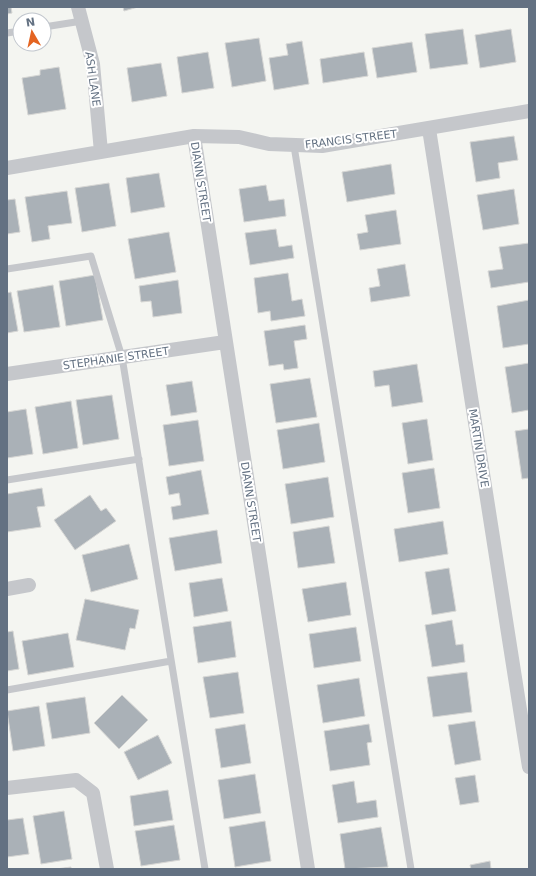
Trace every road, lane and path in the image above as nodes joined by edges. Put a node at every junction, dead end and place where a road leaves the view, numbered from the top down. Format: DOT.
graph roads {
  1 [pos="80,14"];
  2 [pos="52,24"];
  3 [pos="529,112"];
  4 [pos="429,129"];
  5 [pos="194,136"];
  6 [pos="294,146"];
  7 [pos="101,152"];
  8 [pos="7,168"];
  9 [pos="7,269"];
  10 [pos="225,342"];
  11 [pos="122,357"];
  12 [pos="7,374"];
  13 [pos="139,460"];
  14 [pos="7,480"];
  15 [pos="29,585"];
  16 [pos="7,589"];
  17 [pos="172,662"];
  18 [pos="7,690"];
  19 [pos="529,767"];
  20 [pos="7,788"];
  21 [pos="107,869"];
  22 [pos="205,869"];
  23 [pos="308,869"];
  24 [pos="411,869"];
  1 -- 2 [label="lane"];
  1 -- 7 [label="street, ASH LANE"];
  3 -- 4 [label="street, FRANCIS STREET"];
  4 -- 6 [label="street, FRANCIS STREET"];
  4 -- 19 [label="street, MARTIN DRIVE"];
  5 -- 6 [label="street, FRANCIS STREET"];
  5 -- 7 [label="street, FRANCIS STREET"];
  5 -- 10 [label="street, DIANN STREET"];
  6 -- 24 [label="lane"];
  7 -- 8 [label="street, FRANCIS STREET"];
  9 -- 11 [label="lane"];
  10 -- 11 [label="street, STEPHANIE STREET"];
  10 -- 23 [label="street, DIANN STREET"];
  11 -- 12 [label="street, STEPHANIE STREET"];
  11 -- 13 [label="lane"];
  13 -- 14 [label="lane"];
  13 -- 17 [label="lane"];
  15 -- 16 [label="street"];
  17 -- 18 [label="lane"];
  17 -- 22 [label="lane"];
  20 -- 21 [label="street"];
}
